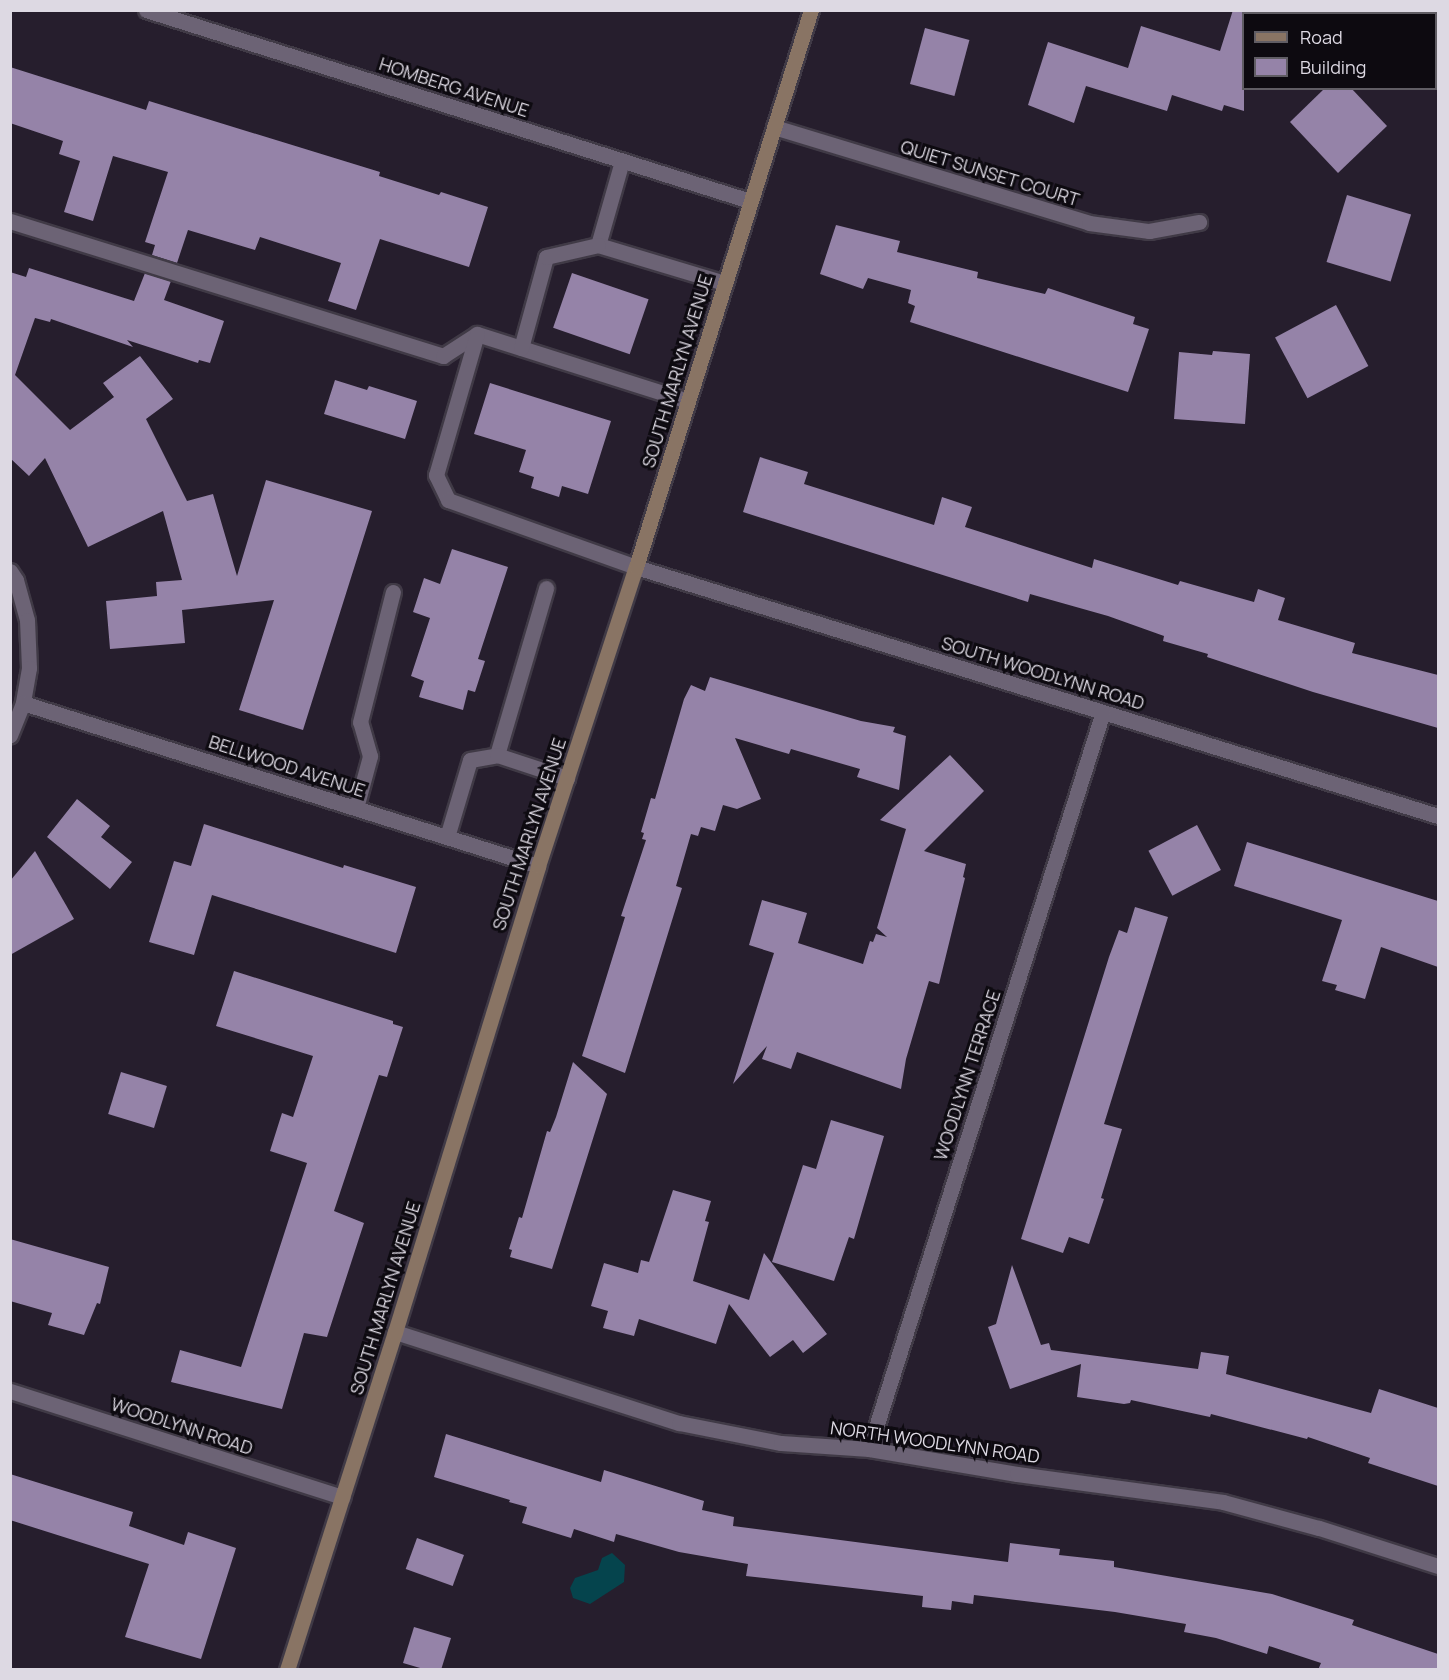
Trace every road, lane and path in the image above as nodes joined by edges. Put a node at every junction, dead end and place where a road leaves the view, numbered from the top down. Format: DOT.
graph roads {
  1 [pos="146,10"];
  2 [pos="811,10"];
  3 [pos="774,127"];
  4 [pos="622,161"];
  5 [pos="750,201"];
  6 [pos="10,221"];
  7 [pos="1198,222"];
  8 [pos="598,244"];
  9 [pos="725,284"];
  10 [pos="477,334"];
  11 [pos="521,348"];
  12 [pos="688,401"];
  13 [pos="636,567"];
  14 [pos="10,571"];
  15 [pos="546,588"];
  16 [pos="393,592"];
  17 [pos="23,702"];
  18 [pos="1102,712"];
  19 [pos="10,735"];
  20 [pos="496,755"];
  21 [pos="567,778"];
  22 [pos="356,808"];
  23 [pos="1438,816"];
  24 [pos="447,837"];
  25 [pos="538,866"];
  26 [pos="395,1332"];
  27 [pos="10,1391"];
  28 [pos="869,1449"];
  29 [pos="342,1497"];
  30 [pos="1438,1566"];
  31 [pos="286,1670"];
  1 -- 4 [label="street, HOMBERG AVENUE"];
  2 -- 3 [label="street, SOUTH MARLYN AVENUE"];
  3 -- 5 [label="street, SOUTH MARLYN AVENUE"];
  3 -- 7 [label="street, QUIET SUNSET COURT"];
  4 -- 5 [label="street, HOMBERG AVENUE"];
  4 -- 8 [label="street"];
  5 -- 9 [label="street, SOUTH MARLYN AVENUE"];
  6 -- 10 [label="street"];
  8 -- 9 [label="street"];
  8 -- 11 [label="street"];
  9 -- 12 [label="street, SOUTH MARLYN AVENUE"];
  10 -- 11 [label="street"];
  10 -- 13 [label="street, SOUTH WOODLYNN ROAD"];
  11 -- 12 [label="street"];
  12 -- 13 [label="street, SOUTH MARLYN AVENUE"];
  13 -- 18 [label="street, SOUTH WOODLYNN ROAD"];
  13 -- 21 [label="street, SOUTH MARLYN AVENUE"];
  14 -- 17 [label="street"];
  15 -- 20 [label="street"];
  16 -- 22 [label="street"];
  17 -- 19 [label="street"];
  17 -- 22 [label="street, BELLWOOD AVENUE"];
  18 -- 23 [label="street, SOUTH WOODLYNN ROAD"];
  18 -- 28 [label="street, WOODLYNN TERRACE"];
  20 -- 21 [label="street"];
  20 -- 24 [label="street"];
  21 -- 25 [label="street, SOUTH MARLYN AVENUE"];
  22 -- 24 [label="street, BELLWOOD AVENUE"];
  24 -- 25 [label="street, BELLWOOD AVENUE"];
  25 -- 26 [label="street, SOUTH MARLYN AVENUE"];
  26 -- 28 [label="street, NORTH WOODLYNN ROAD"];
  26 -- 29 [label="street, SOUTH MARLYN AVENUE"];
  27 -- 29 [label="street, WOODLYNN ROAD"];
  28 -- 30 [label="street, NORTH WOODLYNN ROAD"];
  29 -- 31 [label="street, SOUTH MARLYN AVENUE"];
}
